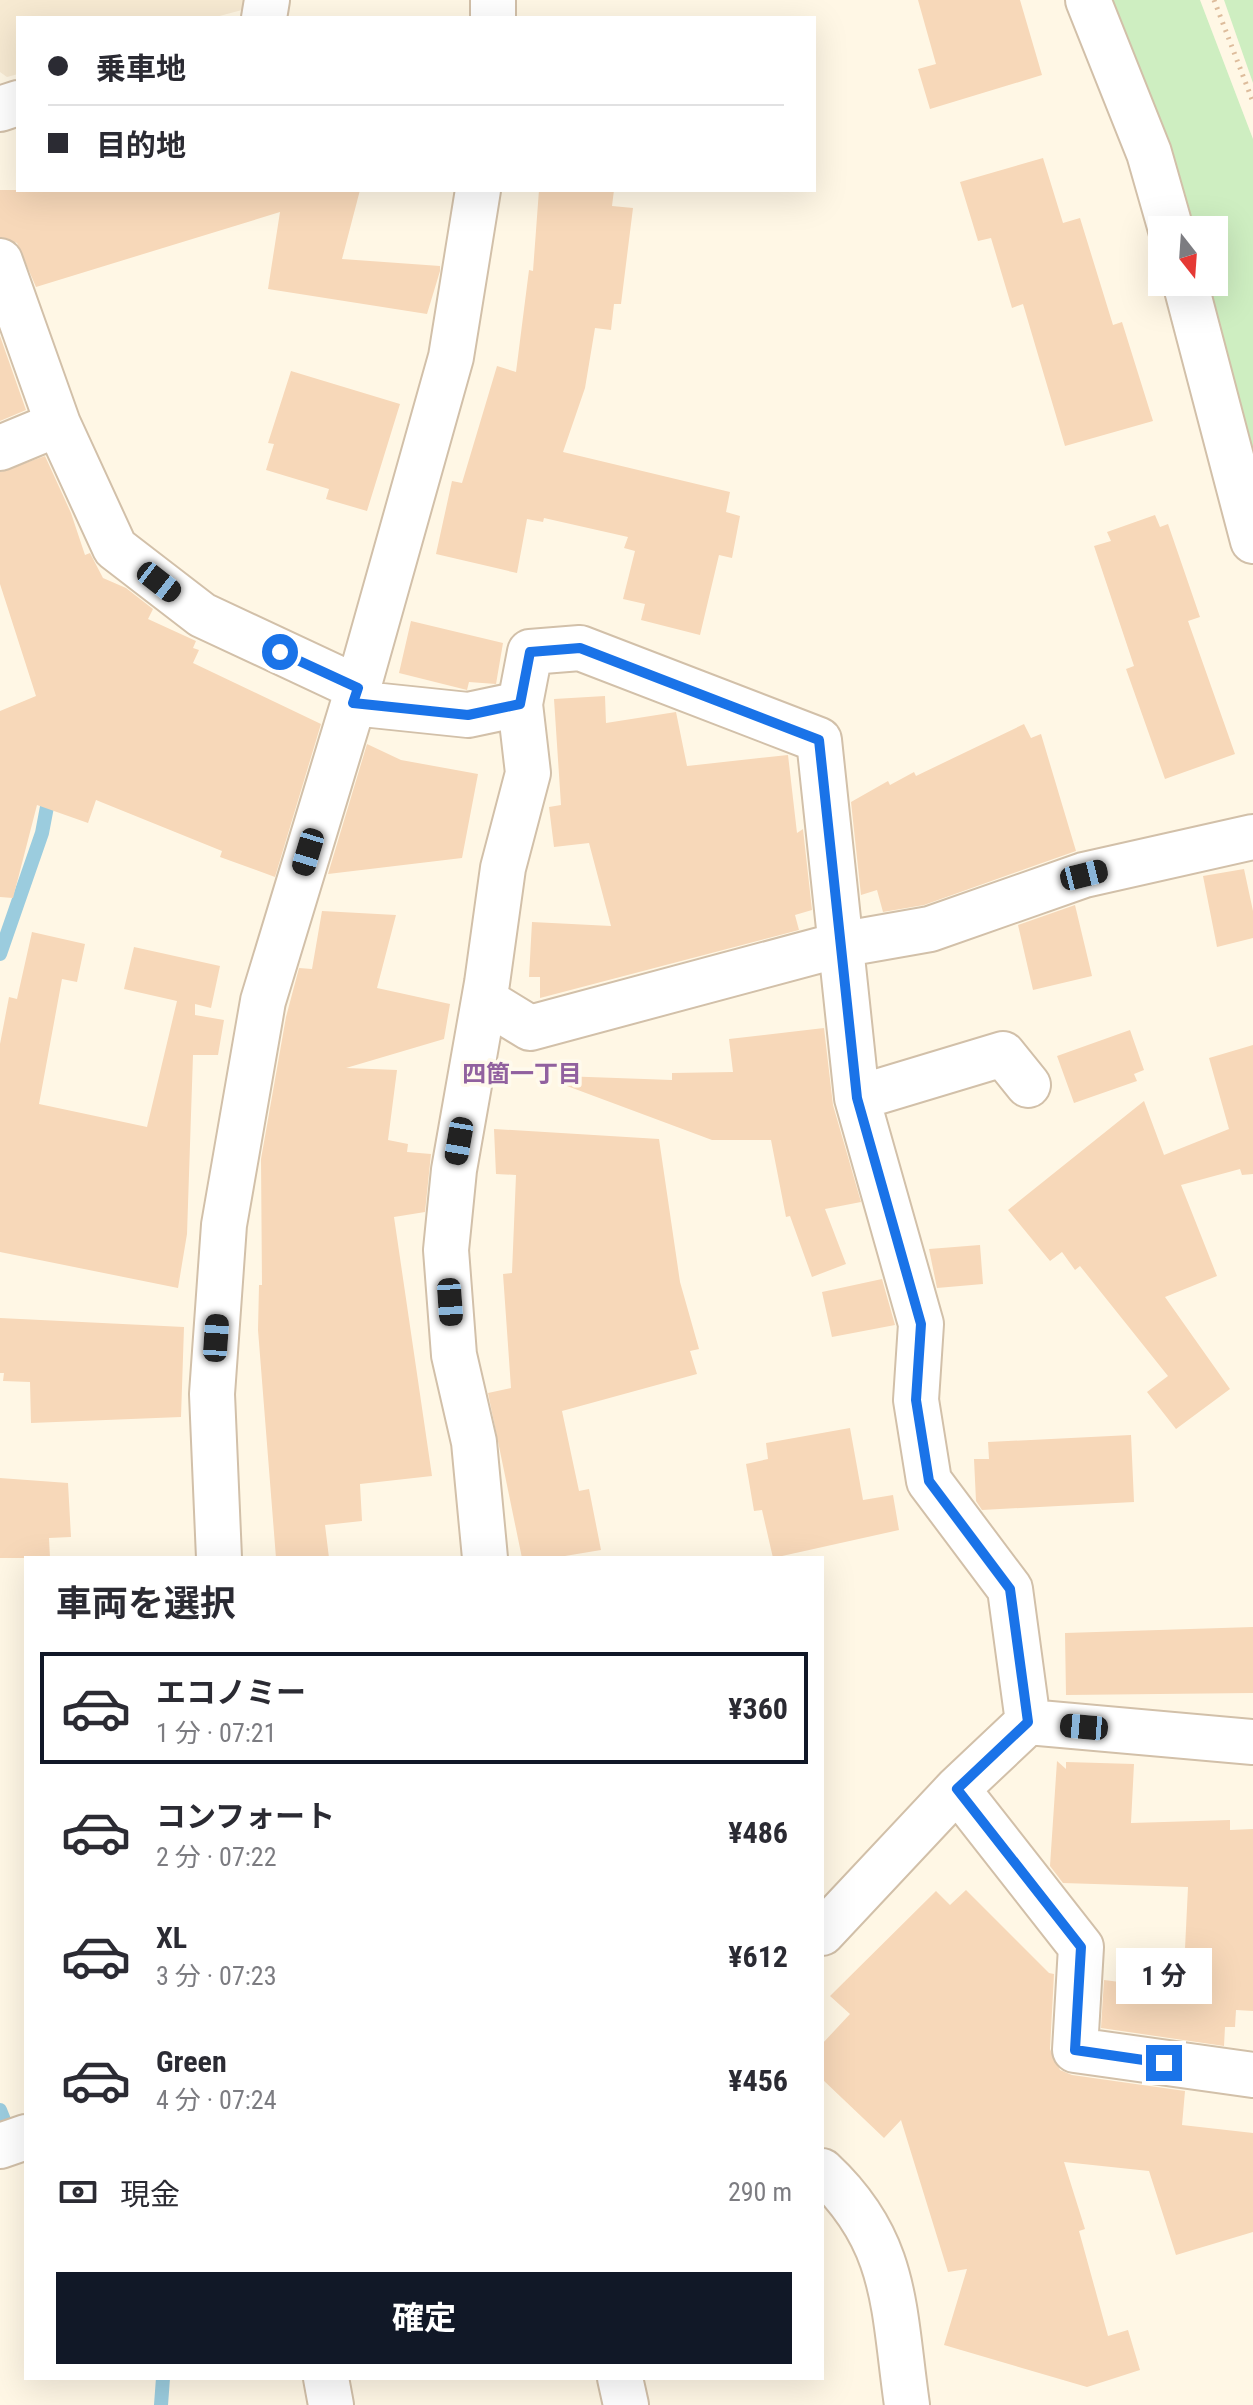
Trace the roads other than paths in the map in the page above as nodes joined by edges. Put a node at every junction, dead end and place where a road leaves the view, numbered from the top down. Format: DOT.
graph roads {
  1 [pos="1088,0"];
  2 [pos="478,192"];
  3 [pos="1167,216"];
  4 [pos="0,261"];
  5 [pos="1189,296"];
  6 [pos="58,424"];
  7 [pos="0,448"];
  8 [pos="1253,541"];
  9 [pos="355,695"];
  10 [pos="520,704"];
  11 [pos="1253,837"];
  12 [pos="839,945"];
  13 [pos="484,1000"];
  14 [pos="1028,1085"];
  15 [pos="857,1098"];
  16 [pos="219,1556"];
  17 [pos="485,1556"];
  18 [pos="1028,1722"];
  19 [pos="1253,1742"];
  20 [pos="957,1789"];
  21 [pos="824,1931"];
  22 [pos="1253,2075"];
  23 [pos="24,2138"];
  24 [pos="0,2146"];
  25 [pos="824,2173"];
  26 [pos="326,2380"];
  27 [pos="620,2380"];
  28 [pos="331,2405"];
  29 [pos="626,2405"];
  30 [pos="907,2405"];
  1 -- 3 [label="street"];
  2 -- 9 [label="street"];
  4 -- 6 [label="street"];
  5 -- 8 [label="street"];
  6 -- 7 [label="street"];
  6 -- 9 [label="street"];
  9 -- 10 [label="street"];
  9 -- 16 [label="street"];
  10 -- 12 [label="street"];
  10 -- 13 [label="street"];
  11 -- 12 [label="street"];
  12 -- 13 [label="street"];
  12 -- 15 [label="street"];
  13 -- 17 [label="street"];
  14 -- 15 [label="street"];
  15 -- 18 [label="street"];
  18 -- 19 [label="street"];
  18 -- 20 [label="street"];
  20 -- 21 [label="street"];
  20 -- 22 [label="street"];
  23 -- 24 [label="street"];
  25 -- 30 [label="street"];
  26 -- 28 [label="street"];
  27 -- 29 [label="street"];
}
